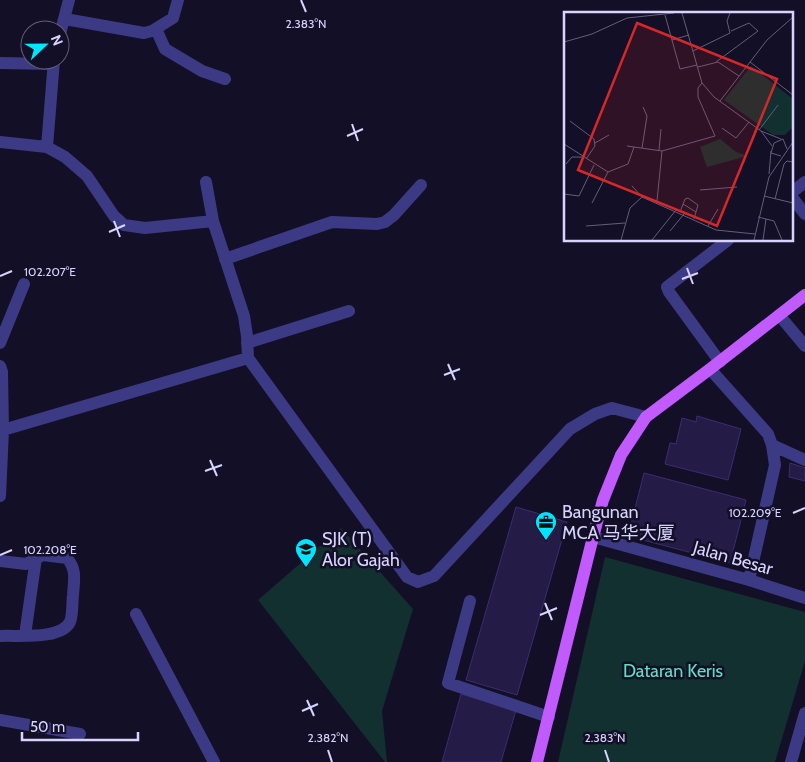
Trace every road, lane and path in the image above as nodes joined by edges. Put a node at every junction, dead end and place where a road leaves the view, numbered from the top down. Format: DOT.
graph roads {
  1 [pos="69,0"];
  2 [pos="178,0"];
  3 [pos="65,19"];
  4 [pos="156,29"];
  5 [pos="0,63"];
  6 [pos="20,63"];
  7 [pos="53,70"];
  8 [pos="225,79"];
  9 [pos="0,142"];
  10 [pos="47,146"];
  11 [pos="206,182"];
  12 [pos="805,182"];
  13 [pos="421,184"];
  14 [pos="792,194"];
  15 [pos="792,196"];
  16 [pos="805,214"];
  17 [pos="213,221"];
  18 [pos="727,241"];
  19 [pos="225,260"];
  20 [pos="24,284"];
  21 [pos="805,295"];
  22 [pos="349,310"];
  23 [pos="779,315"];
  24 [pos="0,343"];
  25 [pos="247,343"];
  26 [pos="805,346"];
  27 [pos="248,358"];
  28 [pos="0,366"];
  29 [pos="715,366"];
  30 [pos="646,417"];
  31 [pos="3,430"];
  32 [pos="772,445"];
  33 [pos="805,460"];
  34 [pos="0,496"];
  35 [pos="593,537"];
  36 [pos="36,558"];
  37 [pos="0,562"];
  38 [pos="749,580"];
  39 [pos="805,598"];
  40 [pos="470,601"];
  41 [pos="136,614"];
  42 [pos="25,635"];
  43 [pos="0,636"];
  44 [pos="805,713"];
  45 [pos="549,717"];
  46 [pos="0,720"];
  47 [pos="80,734"];
  48 [pos="214,762"];
  49 [pos="537,762"];
  50 [pos="791,762"];
  1 -- 3 [label="street"];
  2 -- 4 [label="street"];
  3 -- 4 [label="street"];
  4 -- 8 [label="street"];
  5 -- 6 [label="street"];
  7 -- 10 [label="street"];
  9 -- 10 [label="street"];
  10 -- 17 [label="street"];
  11 -- 17 [label="street"];
  12 -- 14 [label="street"];
  13 -- 19 [label="street"];
  15 -- 16 [label="street"];
  17 -- 19 [label="street"];
  18 -- 29 [label="street"];
  19 -- 25 [label="street"];
  20 -- 24 [label="street"];
  21 -- 23 [label="main road"];
  22 -- 25 [label="street"];
  23 -- 26 [label="street"];
  23 -- 29 [label="main road"];
  25 -- 27 [label="street"];
  27 -- 30 [label="street"];
  27 -- 31 [label="street"];
  28 -- 31 [label="street"];
  29 -- 30 [label="main road"];
  29 -- 32 [label="street"];
  30 -- 35 [label="main road"];
  31 -- 34 [label="street"];
  32 -- 33 [label="street"];
  32 -- 38 [label="street"];
  35 -- 38 [label="street, Jalan Besar"];
  35 -- 45 [label="main road"];
  36 -- 37 [label="street"];
  36 -- 42 [label="street"];
  36 -- 42 [label="street"];
  38 -- 39 [label="street, Jalan Besar"];
  40 -- 45 [label="street"];
  41 -- 48 [label="street"];
  42 -- 43 [label="street"];
  44 -- 50 [label="street"];
  45 -- 49 [label="main road"];
  46 -- 47 [label="street"];
}
